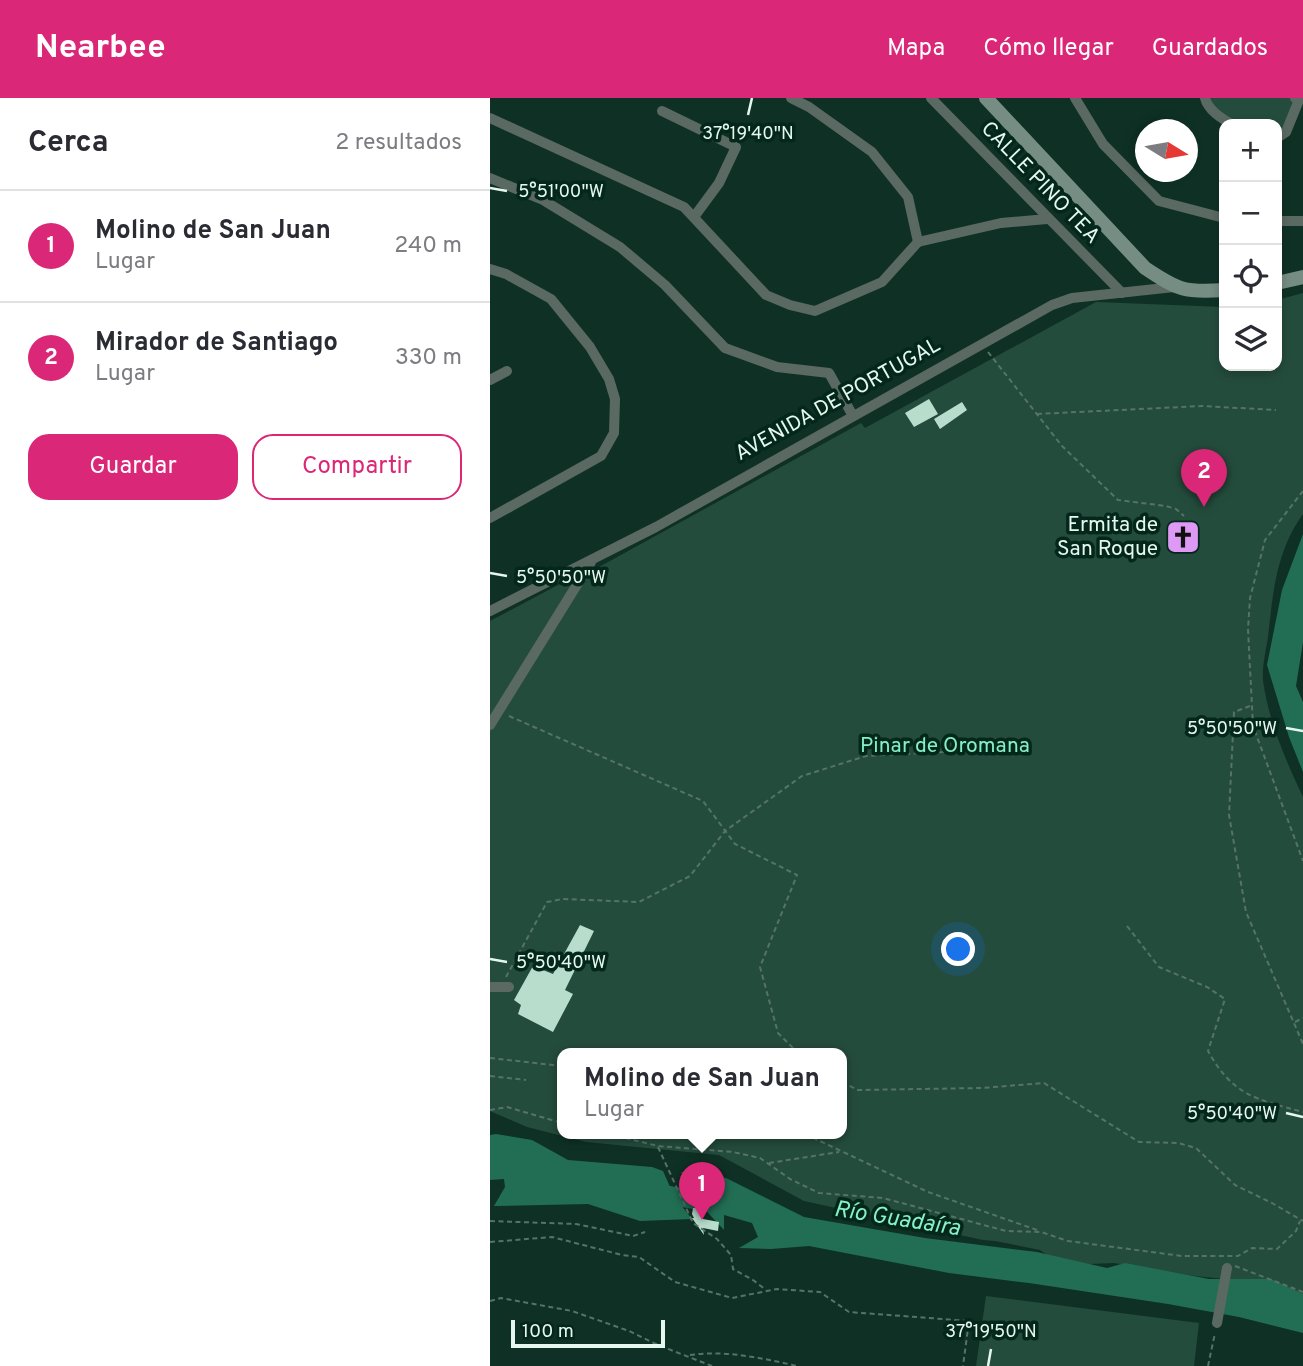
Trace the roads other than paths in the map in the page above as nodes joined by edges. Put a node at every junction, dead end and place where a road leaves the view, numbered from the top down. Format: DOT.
graph roads {
  1 [pos="791,98"];
  2 [pos="931,98"];
  3 [pos="986,98"];
  4 [pos="1075,98"];
  5 [pos="1205,98"];
  6 [pos="1298,99"];
  7 [pos="662,111"];
  8 [pos="490,118"];
  9 [pos="1222,119"];
  10 [pos="1282,135"];
  11 [pos="490,178"];
  12 [pos="694,217"];
  13 [pos="1219,218"];
  14 [pos="1047,219"];
  15 [pos="1282,221"];
  16 [pos="1303,221"];
  17 [pos="918,242"];
  18 [pos="490,269"];
  19 [pos="1303,277"];
  20 [pos="1282,282"];
  21 [pos="1174,287"];
  22 [pos="1219,290"];
  23 [pos="1122,293"];
  24 [pos="507,371"];
  25 [pos="490,380"];
  26 [pos="853,416"];
  27 [pos="490,518"];
  28 [pos="592,561"];
  29 [pos="490,611"];
  30 [pos="490,725"];
  31 [pos="1227,1266"];
  32 [pos="1217,1323"];
  1 -- 17 [label="street"];
  2 -- 14 [label="street, CALLE PINO TEA"];
  3 -- 21 [label="street"];
  4 -- 13 [label="street"];
  5 -- 9 [label="street"];
  6 -- 10 [label="street"];
  7 -- 12 [label="street"];
  8 -- 12 [label="street"];
  11 -- 26 [label="street"];
  12 -- 17 [label="street"];
  14 -- 17 [label="street"];
  14 -- 23 [label="street, CALLE PINO TEA"];
  15 -- 16 [label="street"];
  18 -- 27 [label="street"];
  19 -- 20 [label="street"];
  21 -- 22 [label="street, AVENIDA DE PORTUGAL"];
  21 -- 23 [label="street, AVENIDA DE PORTUGAL"];
  23 -- 26 [label="street, AVENIDA DE PORTUGAL"];
  24 -- 25 [label="street"];
  26 -- 28 [label="street, AVENIDA DE PORTUGAL"];
  28 -- 29 [label="street, AVENIDA DE PORTUGAL"];
  28 -- 30 [label="street"];
  31 -- 32 [label="street"];
}
